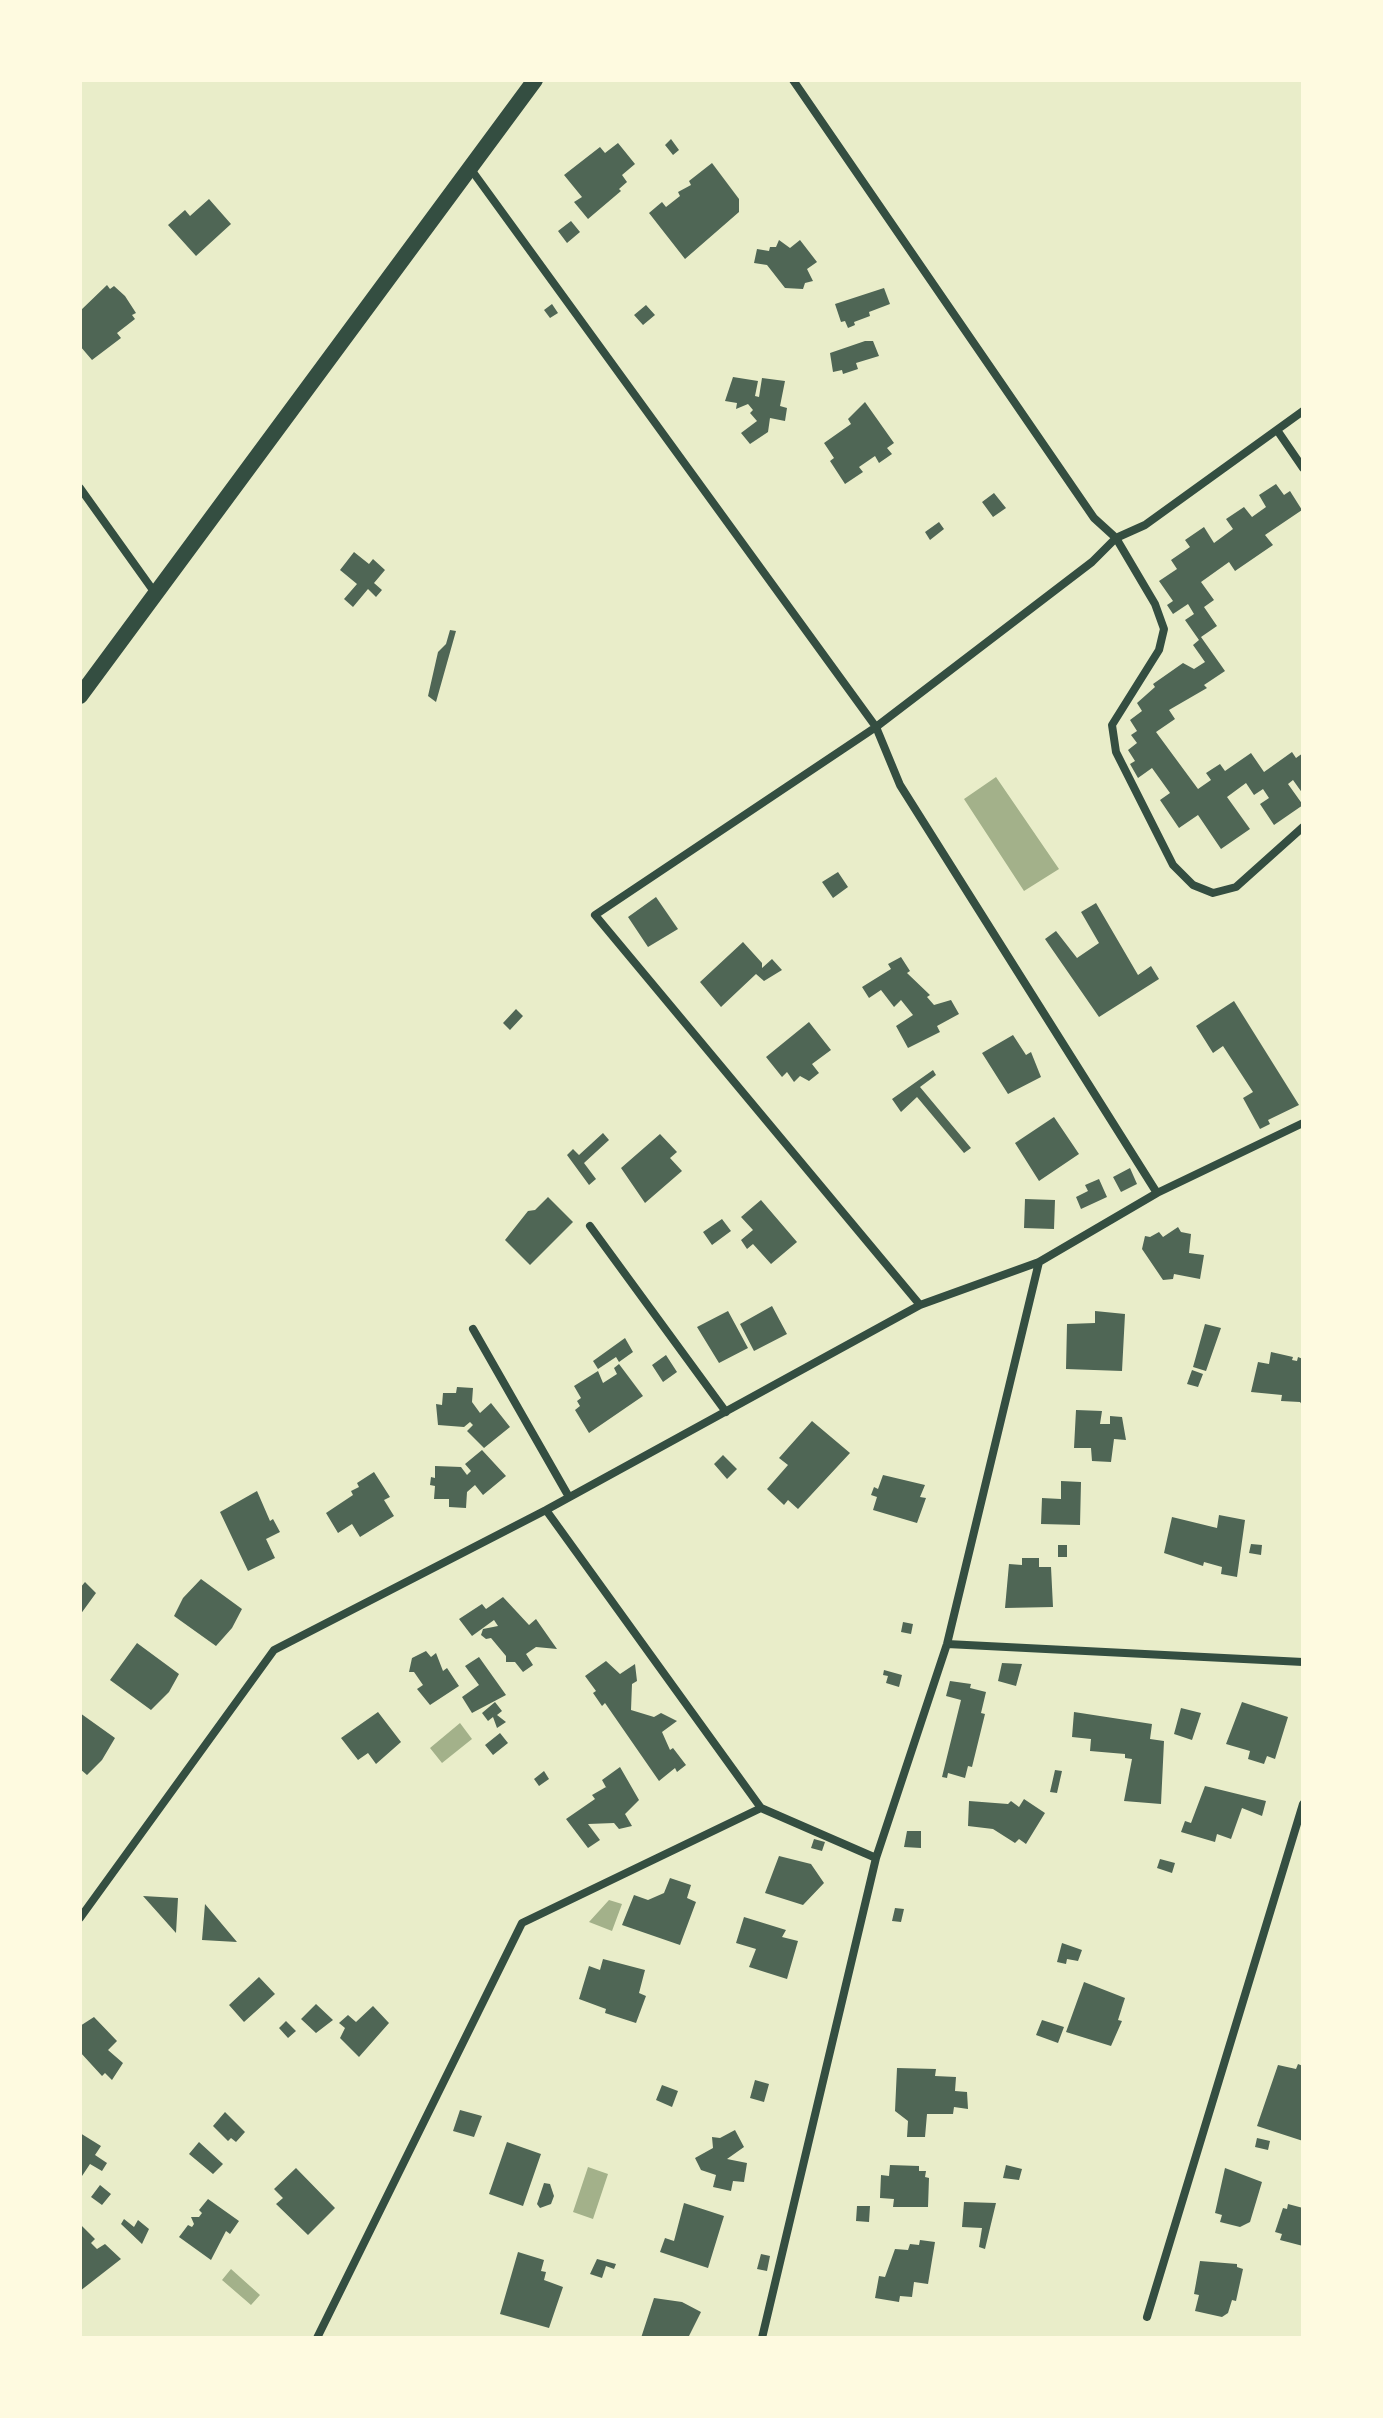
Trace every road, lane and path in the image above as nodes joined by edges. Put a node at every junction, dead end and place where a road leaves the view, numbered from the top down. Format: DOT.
graph roads {
  1 [pos="535,80"];
  2 [pos="793,80"];
  3 [pos="470,168"];
  4 [pos="1303,411"];
  5 [pos="1277,430"];
  6 [pos="1303,468"];
  7 [pos="80,488"];
  8 [pos="1116,538"];
  9 [pos="156,594"];
  10 [pos="80,696"];
  11 [pos="876,727"];
  12 [pos="1303,827"];
  13 [pos="1303,1123"];
  14 [pos="1157,1193"];
  15 [pos="590,1226"];
  16 [pos="1039,1262"];
  17 [pos="920,1305"];
  18 [pos="473,1329"];
  19 [pos="726,1412"];
  20 [pos="569,1497"];
  21 [pos="546,1510"];
  22 [pos="947,1644"];
  23 [pos="1303,1662"];
  24 [pos="1303,1804"];
  25 [pos="761,1808"];
  26 [pos="876,1858"];
  27 [pos="80,1918"];
  28 [pos="1147,2317"];
  29 [pos="317,2338"];
  30 [pos="762,2338"];
  1 -- 3 [label="main road"];
  2 -- 8 [label="street"];
  3 -- 9 [label="main road"];
  3 -- 11 [label="street"];
  4 -- 5 [label="street"];
  5 -- 6 [label="street"];
  5 -- 8 [label="street"];
  7 -- 9 [label="street"];
  8 -- 11 [label="street"];
  8 -- 12 [label="street"];
  9 -- 10 [label="main road"];
  11 -- 14 [label="street"];
  11 -- 17 [label="street"];
  13 -- 14 [label="street"];
  14 -- 16 [label="street"];
  15 -- 19 [label="street"];
  16 -- 17 [label="street"];
  16 -- 22 [label="street"];
  17 -- 19 [label="street"];
  18 -- 20 [label="street"];
  19 -- 20 [label="street"];
  20 -- 21 [label="street"];
  21 -- 25 [label="street"];
  21 -- 27 [label="street"];
  22 -- 23 [label="street"];
  22 -- 26 [label="street"];
  24 -- 28 [label="street"];
  25 -- 26 [label="street"];
  25 -- 29 [label="street"];
  26 -- 30 [label="street"];
}
